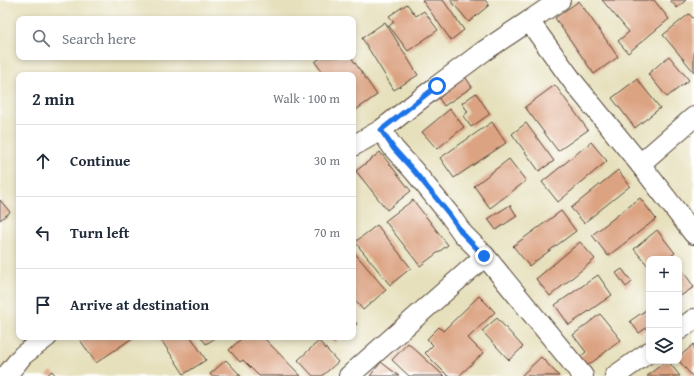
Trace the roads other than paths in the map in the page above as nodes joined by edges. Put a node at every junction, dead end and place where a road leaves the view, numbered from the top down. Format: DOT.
graph roads {
  1 [pos="560,0"];
  2 [pos="529,21"];
  3 [pos="694,117"];
  4 [pos="381,130"];
  5 [pos="356,144"];
  6 [pos="640,164"];
  7 [pos="694,234"];
  8 [pos="484,256"];
  9 [pos="694,319"];
  10 [pos="682,328"];
  11 [pos="43,340"];
  12 [pos="646,354"];
  13 [pos="6,376"];
  14 [pos="349,376"];
  15 [pos="582,376"];
  16 [pos="615,376"];
  1 -- 2 [label="street"];
  2 -- 4 [label="street"];
  2 -- 6 [label="street"];
  3 -- 6 [label="street"];
  4 -- 5 [label="street"];
  4 -- 8 [label="street"];
  6 -- 7 [label="street"];
  8 -- 14 [label="street"];
  8 -- 15 [label="street"];
  9 -- 10 [label="street"];
  11 -- 13 [label="street"];
  12 -- 16 [label="street"];
}
